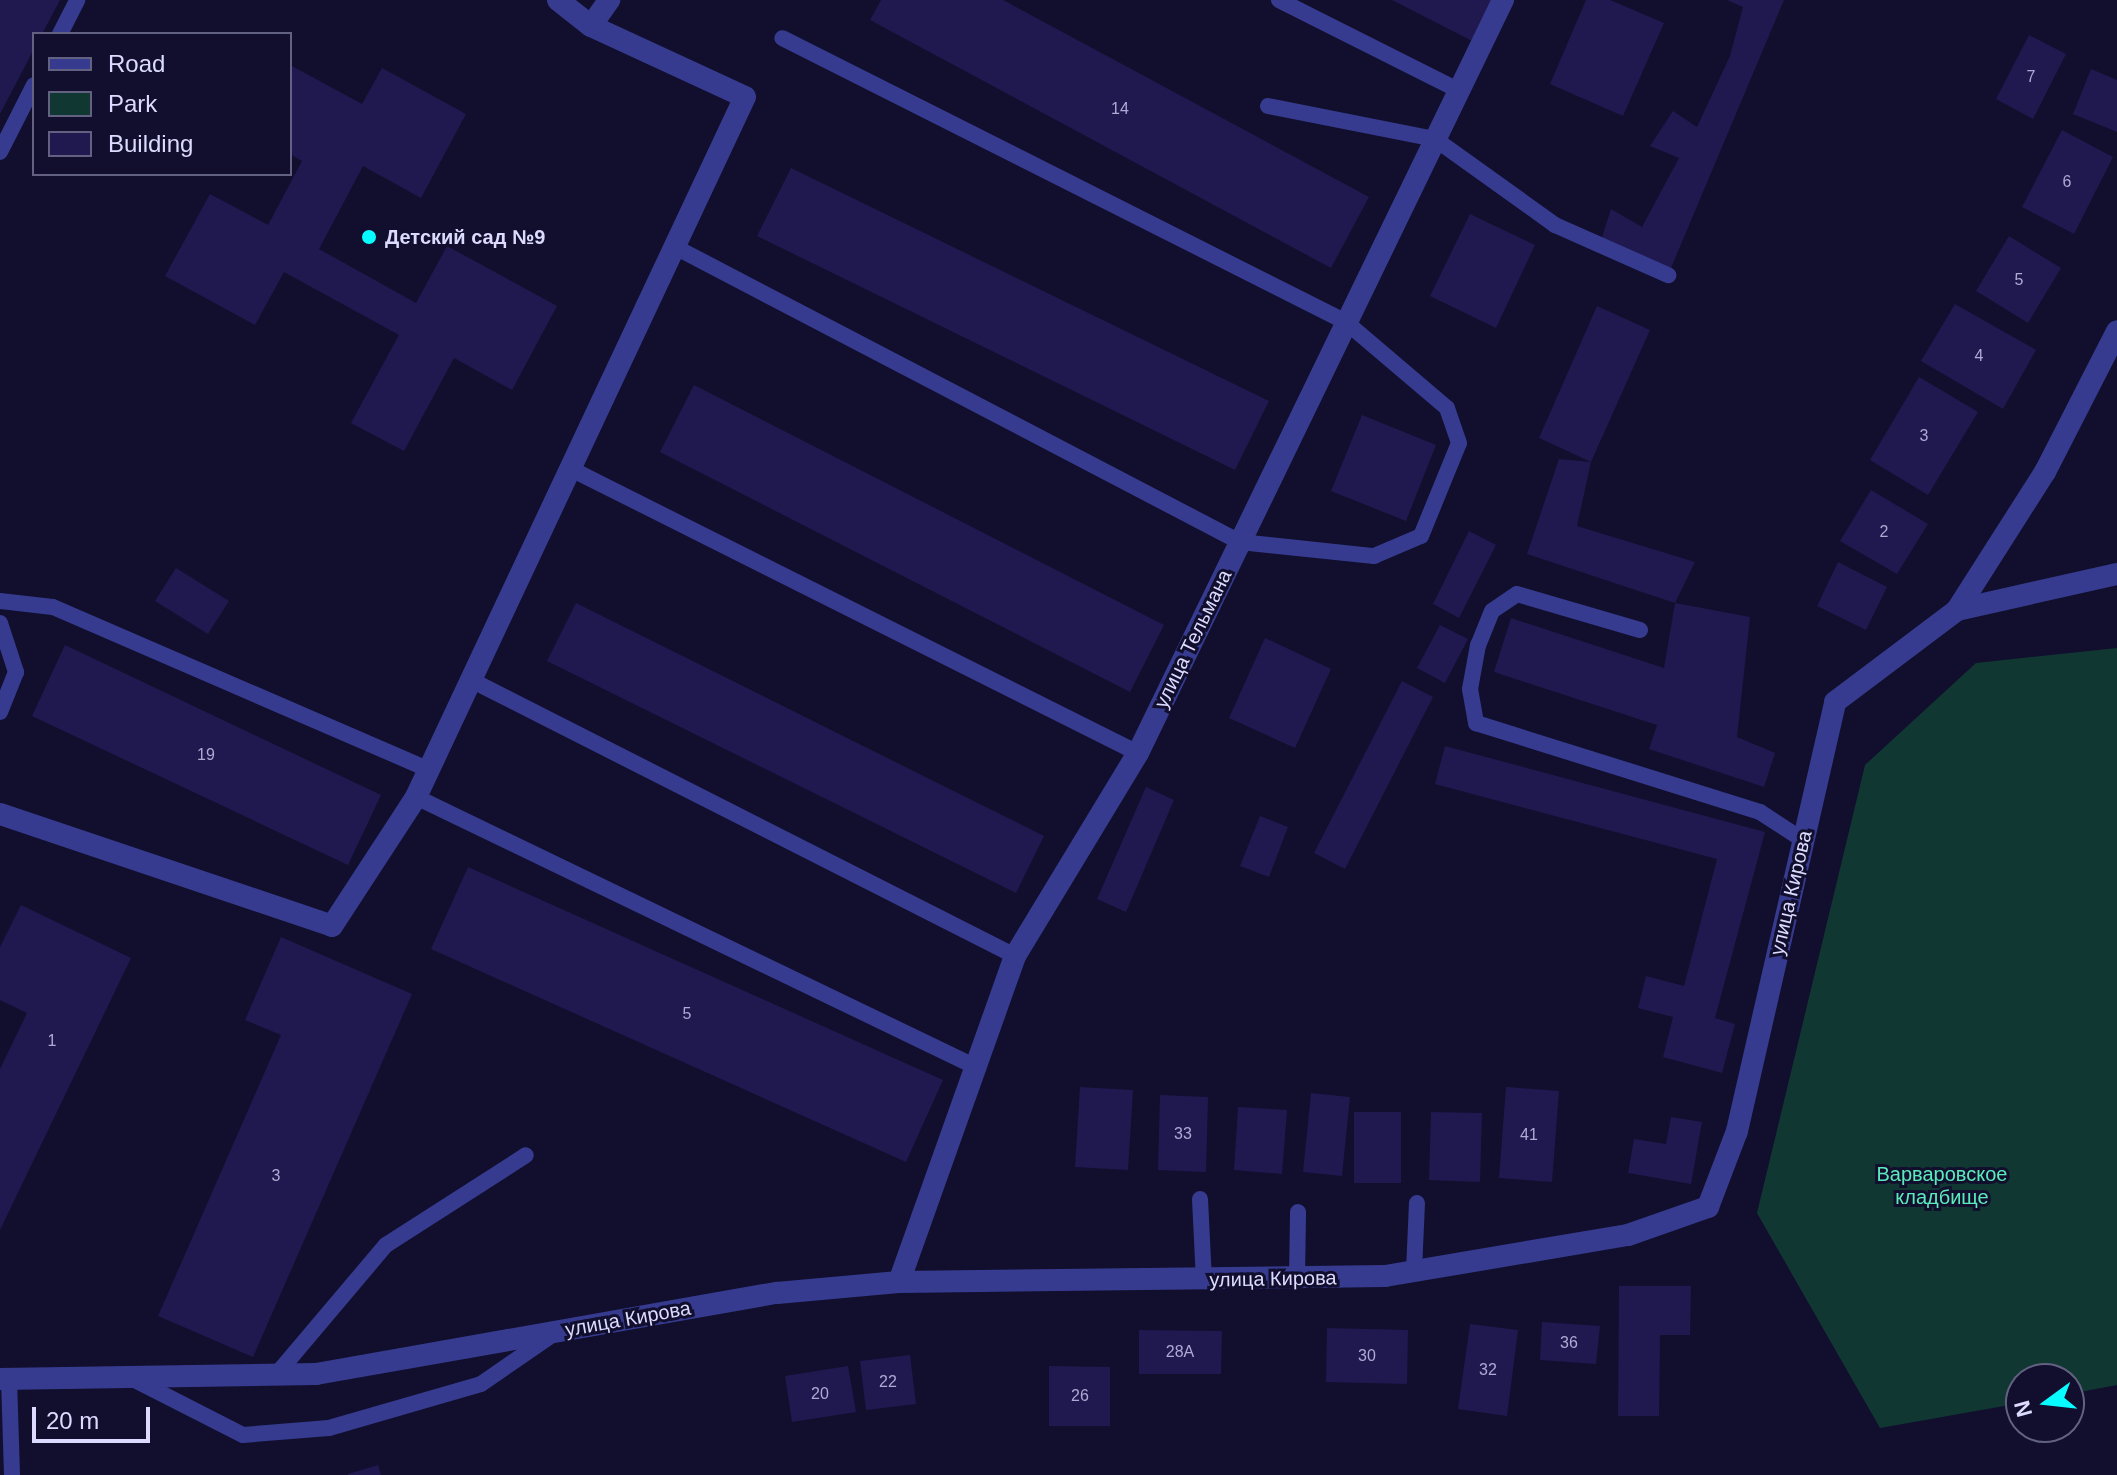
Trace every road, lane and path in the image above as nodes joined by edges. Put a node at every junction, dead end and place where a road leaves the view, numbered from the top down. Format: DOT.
graph roads {
  1 [pos="77,0"];
  2 [pos="558,0"];
  3 [pos="609,0"];
  4 [pos="1279,0"];
  5 [pos="1503,0"];
  6 [pos="591,26"];
  7 [pos="61,32"];
  8 [pos="782,38"];
  9 [pos="32,89"];
  10 [pos="1458,90"];
  11 [pos="1268,106"];
  12 [pos="1435,139"];
  13 [pos="0,152"];
  14 [pos="675,247"];
  15 [pos="1668,275"];
  16 [pos="1346,322"];
  17 [pos="2117,331"];
  18 [pos="571,469"];
  19 [pos="1240,542"];
  20 [pos="2117,574"];
  21 [pos="0,601"];
  22 [pos="1957,610"];
  23 [pos="0,623"];
  24 [pos="1640,630"];
  25 [pos="471,680"];
  26 [pos="0,712"];
  27 [pos="1138,753"];
  28 [pos="429,770"];
  29 [pos="416,797"];
  30 [pos="0,814"];
  31 [pos="1803,840"];
  32 [pos="1015,956"];
  33 [pos="978,1068"];
  34 [pos="526,1155"];
  35 [pos="1200,1199"];
  36 [pos="1417,1203"];
  37 [pos="1298,1212"];
  38 [pos="1414,1271"];
  39 [pos="1297,1278"];
  40 [pos="1204,1280"];
  41 [pos="899,1282"];
  42 [pos="556,1332"];
  43 [pos="276,1375"];
  44 [pos="5,1379"];
  45 [pos="133,1379"];
  46 [pos="12,1474"];
  1 -- 7 [label="lane"];
  2 -- 6 [label="street"];
  3 -- 6 [label="street"];
  4 -- 10 [label="lane"];
  5 -- 10 [label="street, улица Тельмана"];
  6 -- 14 [label="street"];
  8 -- 16 [label="lane"];
  9 -- 13 [label="lane"];
  10 -- 12 [label="street, улица Тельмана"];
  11 -- 12 [label="lane"];
  12 -- 15 [label="lane"];
  12 -- 16 [label="street, улица Тельмана"];
  14 -- 18 [label="street"];
  14 -- 19 [label="lane"];
  16 -- 19 [label="street, улица Тельмана"];
  16 -- 19 [label="lane"];
  17 -- 22 [label="street"];
  18 -- 25 [label="street"];
  18 -- 27 [label="lane"];
  19 -- 27 [label="street, улица Тельмана"];
  20 -- 22 [label="street, улица Кирова"];
  21 -- 28 [label="lane"];
  22 -- 31 [label="street, улица Кирова"];
  23 -- 26 [label="lane"];
  24 -- 31 [label="lane"];
  25 -- 28 [label="street"];
  25 -- 32 [label="lane"];
  27 -- 32 [label="street, улица Тельмана"];
  28 -- 29 [label="street"];
  29 -- 30 [label="street"];
  29 -- 33 [label="lane"];
  31 -- 38 [label="street, улица Кирова"];
  32 -- 33 [label="street, улица Тельмана"];
  33 -- 41 [label="street, улица Тельмана"];
  34 -- 43 [label="lane"];
  35 -- 40 [label="lane"];
  36 -- 38 [label="lane"];
  37 -- 39 [label="lane"];
  38 -- 39 [label="street, улица Кирова"];
  39 -- 40 [label="street, улица Кирова"];
  40 -- 41 [label="street, улица Кирова"];
  41 -- 42 [label="street, улица Кирова"];
  42 -- 43 [label="street, улица Кирова"];
  42 -- 45 [label="lane"];
  43 -- 45 [label="street, улица Кирова"];
  44 -- 45 [label="street, улица Кирова"];
  44 -- 46 [label="lane"];
}
